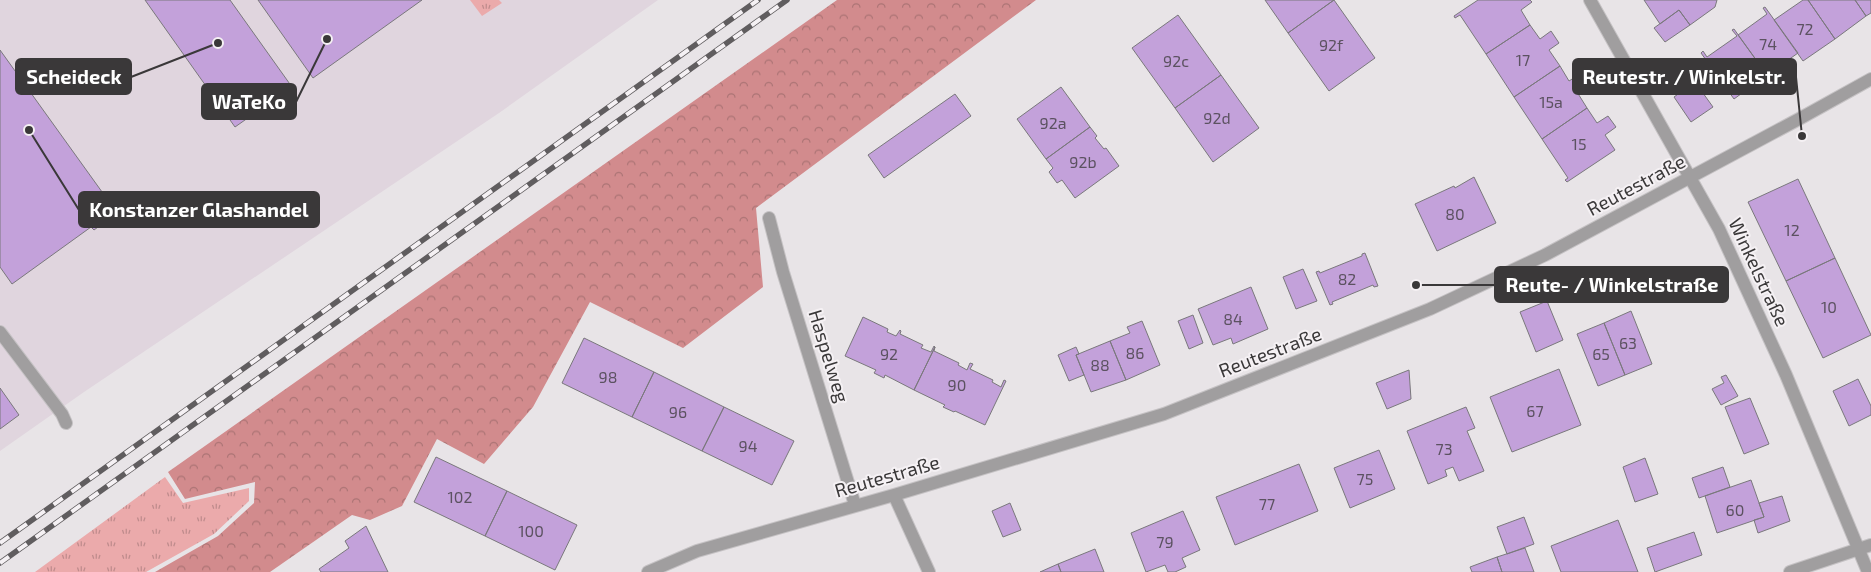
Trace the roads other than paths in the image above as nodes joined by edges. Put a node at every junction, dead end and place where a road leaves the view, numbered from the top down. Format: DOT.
graph roads {
  1 [pos="1590,0"];
  2 [pos="1871,79"];
  3 [pos="1689,178"];
  4 [pos="769,218"];
  5 [pos="0,332"];
  6 [pos="66,423"];
  7 [pos="894,495"];
  8 [pos="855,505"];
  9 [pos="1865,547"];
  10 [pos="648,572"];
  11 [pos="929,572"];
  12 [pos="1790,572"];
  13 [pos="1868,572"];
  1 -- 3 [label="street, Winkelstraße"];
  2 -- 3 [label="street, Reutestraße"];
  3 -- 7 [label="street, Reutestraße"];
  3 -- 9 [label="street, Winkelstraße"];
  4 -- 8 [label="street, Haspelweg"];
  5 -- 6 [label="street"];
  7 -- 8 [label="street, Reutestraße"];
  7 -- 11 [label="street"];
  8 -- 10 [label="street, Reutestraße"];
  9 -- 12 [label="street"];
  9 -- 13 [label="street, Winkelstraße"];
}
